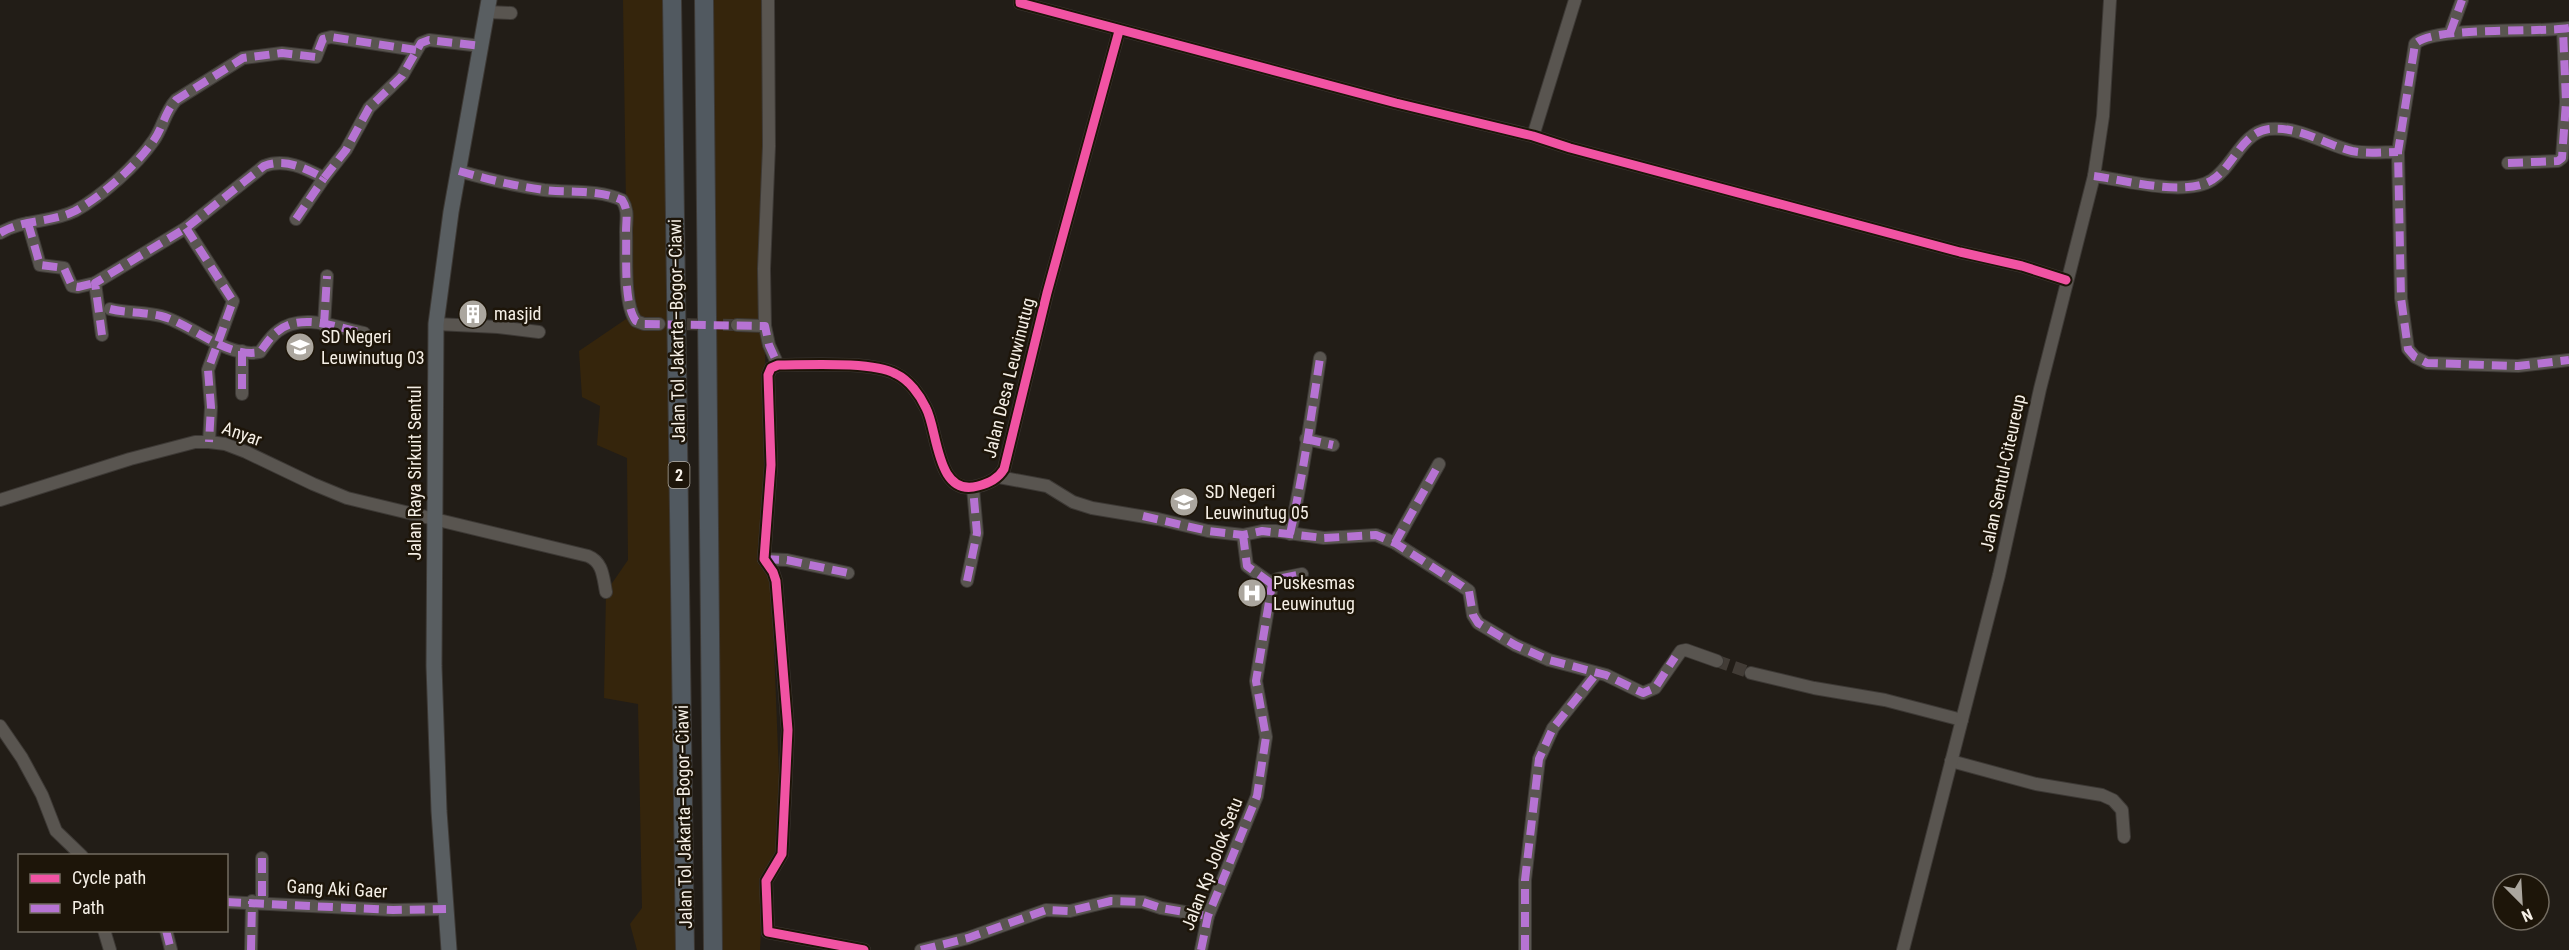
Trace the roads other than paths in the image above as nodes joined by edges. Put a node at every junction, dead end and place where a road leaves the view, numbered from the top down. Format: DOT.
graph roads {
  1 [pos="672,0"];
  2 [pos="704,0"];
  3 [pos="768,0"];
  4 [pos="1020,0"];
  5 [pos="1575,0"];
  6 [pos="2110,0"];
  7 [pos="2462,0"];
  8 [pos="488,6"];
  9 [pos="511,13"];
  10 [pos="2566,29"];
  11 [pos="1119,31"];
  12 [pos="2450,33"];
  13 [pos="481,46"];
  14 [pos="416,50"];
  15 [pos="1533,136"];
  16 [pos="2398,152"];
  17 [pos="2508,163"];
  18 [pos="459,171"];
  19 [pos="2094,176"];
  20 [pos="324,178"];
  21 [pos="296,219"];
  22 [pos="28,223"];
  23 [pos="186,228"];
  24 [pos="0,233"];
  25 [pos="327,276"];
  26 [pos="2066,280"];
  27 [pos="95,283"];
  28 [pos="110,309"];
  29 [pos="436,324"];
  30 [pos="659,324"];
  31 [pos="737,324"];
  32 [pos="324,325"];
  33 [pos="765,326"];
  34 [pos="539,332"];
  35 [pos="364,333"];
  36 [pos="102,335"];
  37 [pos="217,343"];
  38 [pos="242,351"];
  39 [pos="1320,358"];
  40 [pos="2569,360"];
  41 [pos="778,365"];
  42 [pos="242,394"];
  43 [pos="1306,439"];
  44 [pos="209,442"];
  45 [pos="1333,445"];
  46 [pos="1439,464"];
  47 [pos="999,477"];
  48 [pos="973,488"];
  49 [pos="0,500"];
  50 [pos="435,520"];
  51 [pos="1290,534"];
  52 [pos="1243,535"];
  53 [pos="1395,543"];
  54 [pos="764,559"];
  55 [pos="848,573"];
  56 [pos="1302,574"];
  57 [pos="967,581"];
  58 [pos="1274,582"];
  59 [pos="606,592"];
  60 [pos="1718,661"];
  61 [pos="1597,673"];
  62 [pos="1750,673"];
  63 [pos="1962,720"];
  64 [pos="0,726"];
  65 [pos="1951,761"];
  66 [pos="2124,837"];
  67 [pos="81,854"];
  68 [pos="262,858"];
  69 [pos="228,902"];
  70 [pos="257,902"];
  71 [pos="446,909"];
  72 [pos="1208,915"];
  73 [pos="105,932"];
  74 [pos="166,932"];
  75 [pos="110,950"];
  76 [pos="171,950"];
  77 [pos="251,950"];
  78 [pos="449,950"];
  79 [pos="685,950"];
  80 [pos="713,950"];
  81 [pos="864,950"];
  82 [pos="921,950"];
  83 [pos="1201,950"];
  84 [pos="1525,950"];
  85 [pos="1903,950"];
  1 -- 79 [label="highway, Jalan Tol Jakarta–Bogor–Ciawi / 2"];
  2 -- 80 [label="highway, Jalan Tol Jakarta–Bogor–Ciawi / 2"];
  3 -- 33 [label="street"];
  4 -- 11 [label="street"];
  5 -- 15 [label="street"];
  6 -- 19 [label="street, Jalan Sentul-Citeureup"];
  7 -- 12 [label="street"];
  8 -- 9 [label="street"];
  8 -- 13 [label="main road, Jalan Raya Sirkuit Sentul"];
  10 -- 12 [label="street"];
  10 -- 17 [label="street"];
  11 -- 15 [label="street"];
  11 -- 47 [label="street, Jalan Desa Leuwinutug"];
  12 -- 16 [label="street"];
  13 -- 14 [label="street"];
  13 -- 18 [label="main road, Jalan Raya Sirkuit Sentul"];
  14 -- 20 [label="street"];
  14 -- 22 [label="street"];
  15 -- 26 [label="street"];
  16 -- 19 [label="street"];
  16 -- 40 [label="street"];
  18 -- 29 [label="main road, Jalan Raya Sirkuit Sentul"];
  18 -- 30 [label="street"];
  19 -- 26 [label="street, Jalan Sentul-Citeureup"];
  20 -- 21 [label="street"];
  20 -- 23 [label="street"];
  22 -- 24 [label="street"];
  22 -- 27 [label="street"];
  23 -- 27 [label="street"];
  23 -- 37 [label="street"];
  25 -- 32 [label="street"];
  26 -- 63 [label="street, Jalan Sentul-Citeureup"];
  27 -- 36 [label="street"];
  28 -- 37 [label="street"];
  29 -- 34 [label="street"];
  29 -- 50 [label="main road, Jalan Raya Sirkuit Sentul"];
  31 -- 33 [label="street"];
  32 -- 35 [label="street"];
  32 -- 38 [label="street"];
  33 -- 41 [label="street"];
  37 -- 38 [label="street"];
  37 -- 44 [label="street"];
  38 -- 42 [label="street"];
  39 -- 43 [label="street"];
  41 -- 48 [label="street"];
  41 -- 54 [label="street"];
  43 -- 45 [label="street"];
  43 -- 51 [label="street"];
  44 -- 49 [label="street, Anyar"];
  44 -- 50 [label="street, Anyar"];
  46 -- 53 [label="street"];
  47 -- 48 [label="street, Jalan Desa Leuwinutug"];
  47 -- 52 [label="street, Jalan Desa Leuwinutug"];
  48 -- 57 [label="street"];
  50 -- 59 [label="street, Anyar"];
  50 -- 71 [label="main road, Jalan Raya Sirkuit Sentul"];
  51 -- 52 [label="street, Jalan Desa Leuwinutug"];
  51 -- 53 [label="street, Jalan Desa Leuwinutug"];
  52 -- 58 [label="street"];
  53 -- 61 [label="street, Jalan Desa Leuwinutug"];
  54 -- 55 [label="street"];
  54 -- 81 [label="street"];
  56 -- 58 [label="street"];
  58 -- 72 [label="street, Jalan Kp Jolok Setu"];
  60 -- 61 [label="street, Jalan Desa Leuwinutug"];
  61 -- 84 [label="street"];
  62 -- 63 [label="street"];
  63 -- 65 [label="street, Jalan Sentul-Citeureup"];
  64 -- 67 [label="street"];
  65 -- 66 [label="street"];
  65 -- 85 [label="street, Jalan Sentul-Citeureup"];
  68 -- 70 [label="street"];
  69 -- 70 [label="street, Gang Aki Gaer"];
  70 -- 71 [label="street, Gang Aki Gaer"];
  70 -- 77 [label="street"];
  71 -- 78 [label="main road, Jalan Raya Sirkuit Sentul"];
  72 -- 82 [label="street"];
  72 -- 83 [label="street, Jalan Kp Jolok Setu"];
  73 -- 75 [label="street"];
  74 -- 76 [label="street"];
}
